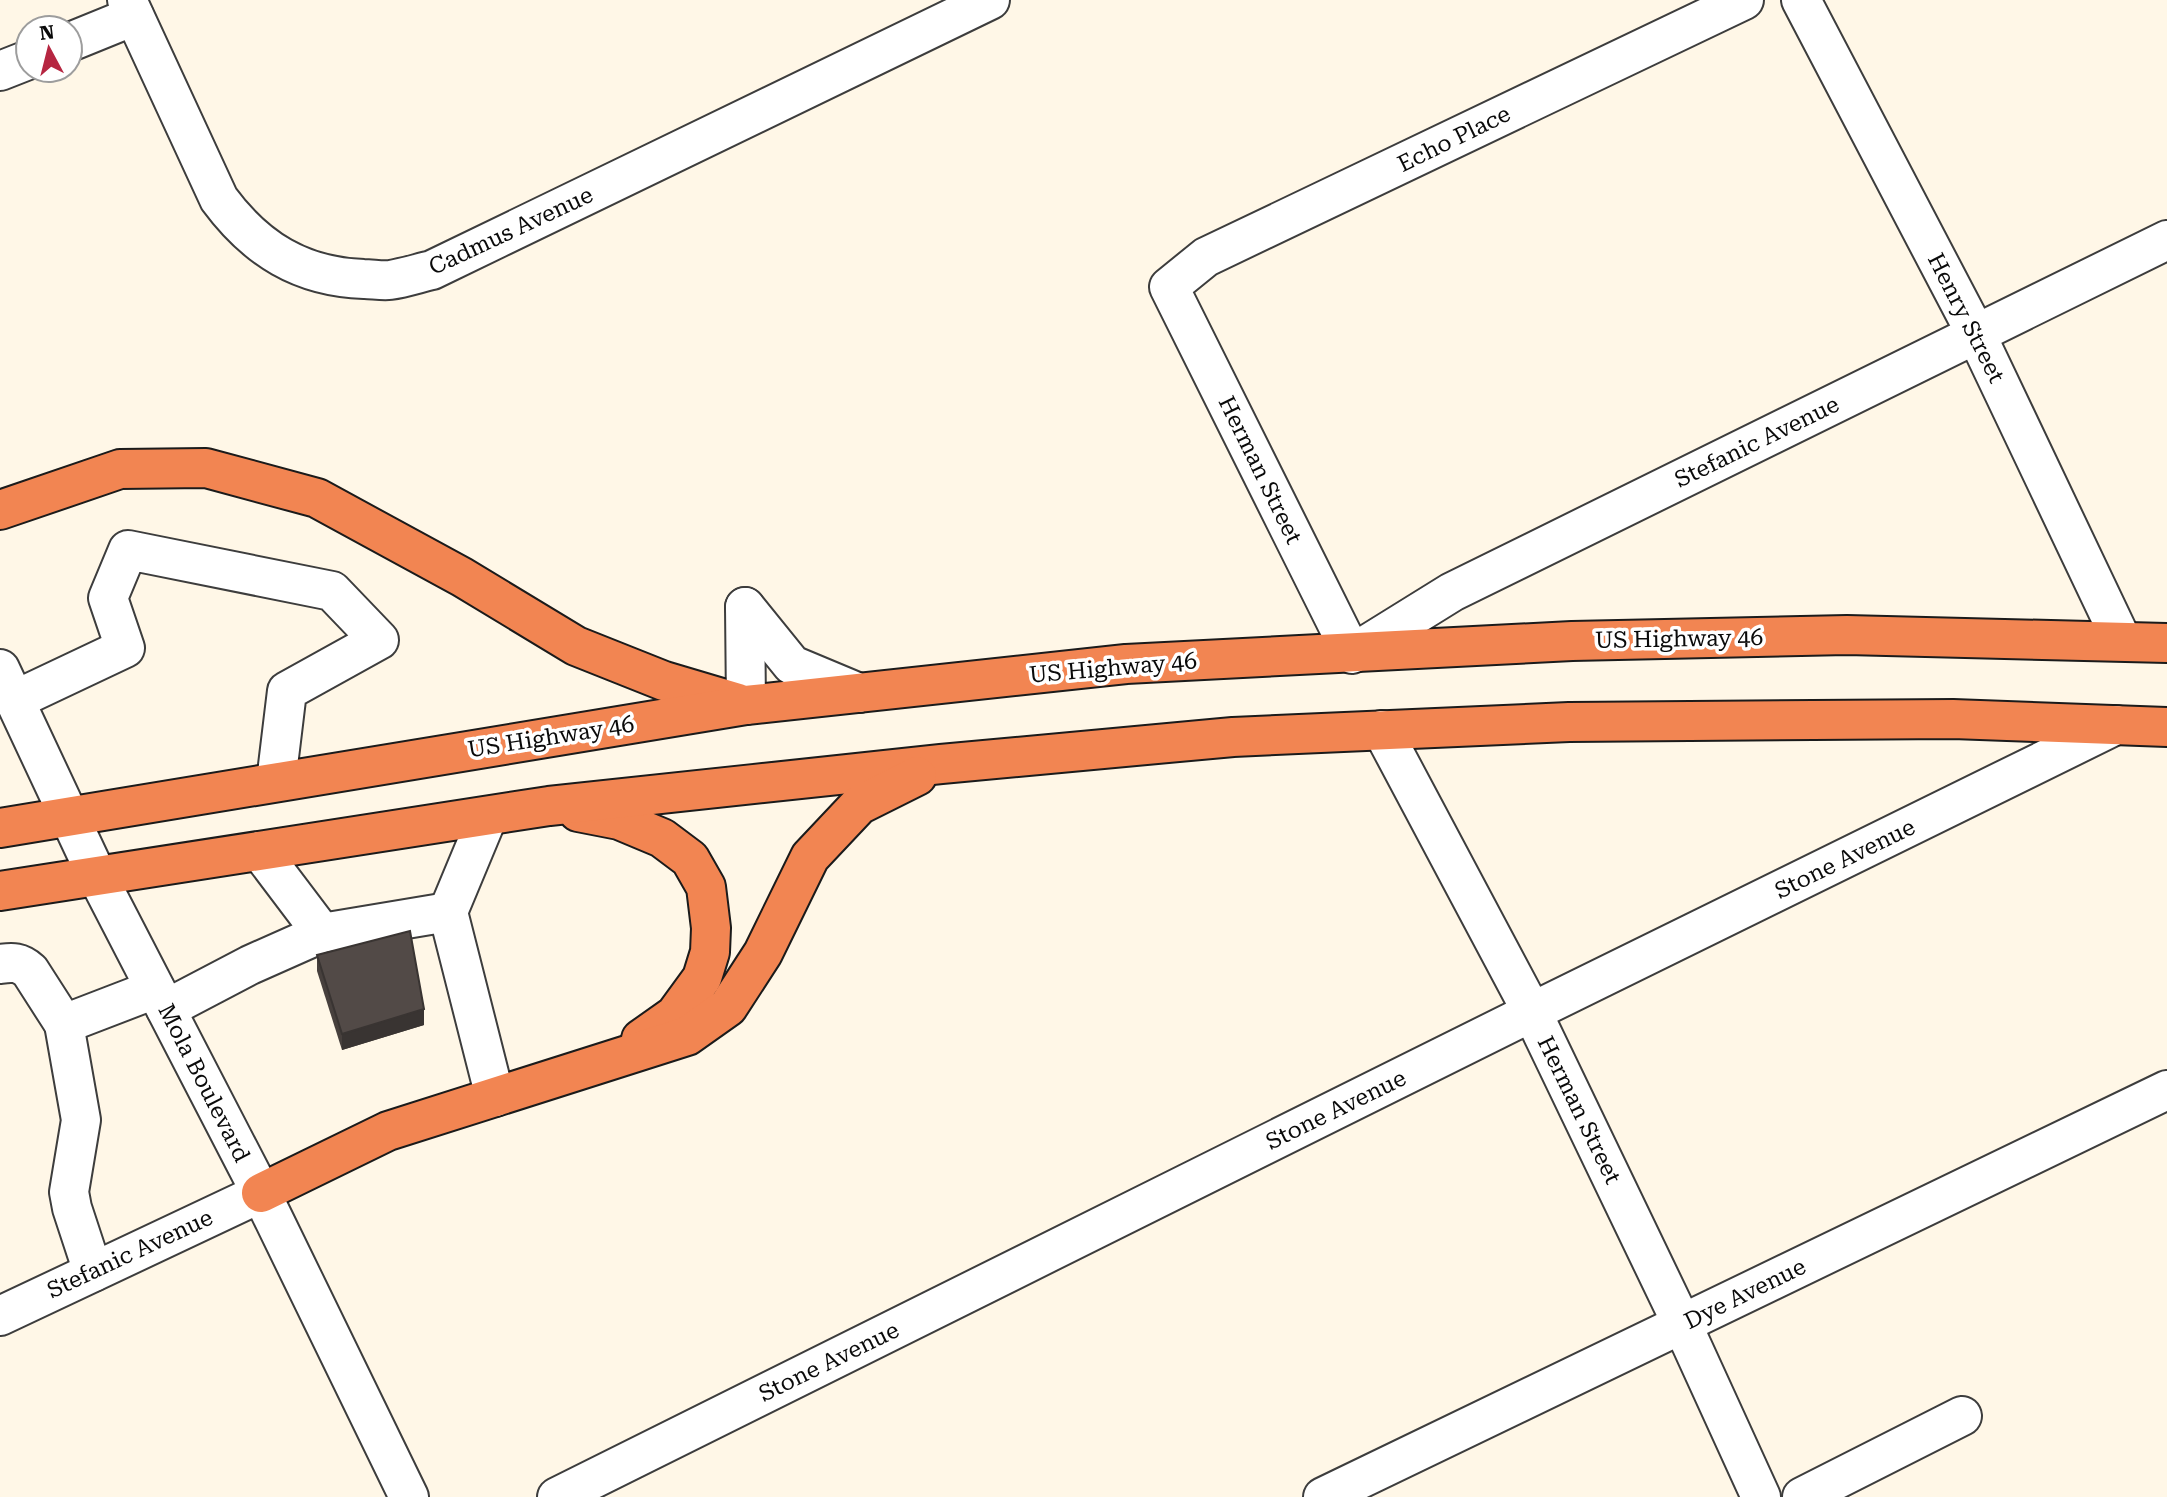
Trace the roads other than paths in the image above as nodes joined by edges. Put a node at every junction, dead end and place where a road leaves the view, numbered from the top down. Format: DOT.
graph roads {
  1 [pos="990,0"];
  2 [pos="1744,0"];
  3 [pos="1801,0"];
  4 [pos="130,8"];
  5 [pos="84,34"];
  6 [pos="2167,240"];
  7 [pos="1169,287"];
  8 [pos="1976,334"];
  9 [pos="0,510"];
  10 [pos="2122,640"];
  11 [pos="2167,643"];
  12 [pos="1352,654"];
  13 [pos="7,684"];
  14 [pos="859,693"];
  15 [pos="746,705"];
  16 [pos="2116,725"];
  17 [pos="1382,730"];
  18 [pos="2164,733"];
  19 [pos="941,764"];
  20 [pos="276,782"];
  21 [pos="549,806"];
  22 [pos="488,816"];
  23 [pos="70,817"];
  24 [pos="0,828"];
  25 [pos="260,851"];
  26 [pos="97,876"];
  27 [pos="0,891"];
  28 [pos="448,912"];
  29 [pos="321,933"];
  30 [pos="0,964"];
  31 [pos="161,999"];
  32 [pos="1532,1012"];
  33 [pos="64,1024"];
  34 [pos="614,1059"];
  35 [pos="2167,1090"];
  36 [pos="495,1097"];
  37 [pos="261,1193"];
  38 [pos="93,1272"];
  39 [pos="0,1316"];
  40 [pos="1682,1324"];
  41 [pos="1962,1416"];
  42 [pos="409,1497"];
  43 [pos="558,1497"];
  44 [pos="1323,1497"];
  45 [pos="1761,1497"];
  46 [pos="1802,1497"];
  1 -- 4 [label="street, Cadmus Avenue"];
  2 -- 7 [label="street, Echo Place"];
  3 -- 8 [label="street, Henry Street"];
  4 -- 5 [label="street"];
  6 -- 8 [label="street, Stefanic Avenue"];
  7 -- 12 [label="street, Herman Street"];
  8 -- 10 [label="street, Henry Street"];
  8 -- 12 [label="street, Stefanic Avenue"];
  9 -- 15 [label="highway"];
  10 -- 11 [label="highway, US Highway 46"];
  10 -- 12 [label="highway, US Highway 46"];
  12 -- 14 [label="highway, US Highway 46"];
  13 -- 20 [label="street"];
  13 -- 23 [label="street, Mola Boulevard"];
  14 -- 15 [label="highway, US Highway 46"];
  14 -- 15 [label="street"];
  15 -- 20 [label="highway, US Highway 46"];
  16 -- 17 [label="highway"];
  16 -- 18 [label="highway"];
  16 -- 32 [label="street, Stone Avenue"];
  17 -- 19 [label="highway"];
  17 -- 32 [label="street, Herman Street"];
  19 -- 21 [label="highway"];
  19 -- 34 [label="highway"];
  20 -- 23 [label="highway, US Highway 46"];
  21 -- 22 [label="highway"];
  21 -- 34 [label="highway"];
  22 -- 25 [label="highway"];
  22 -- 28 [label="street"];
  23 -- 24 [label="highway, US Highway 46"];
  23 -- 26 [label="street, Mola Boulevard"];
  25 -- 26 [label="highway"];
  25 -- 29 [label="street"];
  26 -- 27 [label="highway"];
  26 -- 31 [label="street, Mola Boulevard"];
  28 -- 29 [label="street"];
  28 -- 36 [label="street"];
  29 -- 31 [label="street"];
  30 -- 33 [label="street"];
  31 -- 33 [label="street"];
  31 -- 37 [label="street, Mola Boulevard"];
  32 -- 40 [label="street, Herman Street"];
  32 -- 43 [label="street, Stone Avenue"];
  33 -- 38 [label="street"];
  34 -- 36 [label="highway"];
  35 -- 40 [label="street, Dye Avenue"];
  36 -- 37 [label="highway"];
  37 -- 38 [label="street, Stefanic Avenue"];
  37 -- 42 [label="street, Mola Boulevard"];
  38 -- 39 [label="street, Stefanic Avenue"];
  40 -- 44 [label="street, Dye Avenue"];
  40 -- 45 [label="street, Herman Street"];
  41 -- 46 [label="street"];
}
